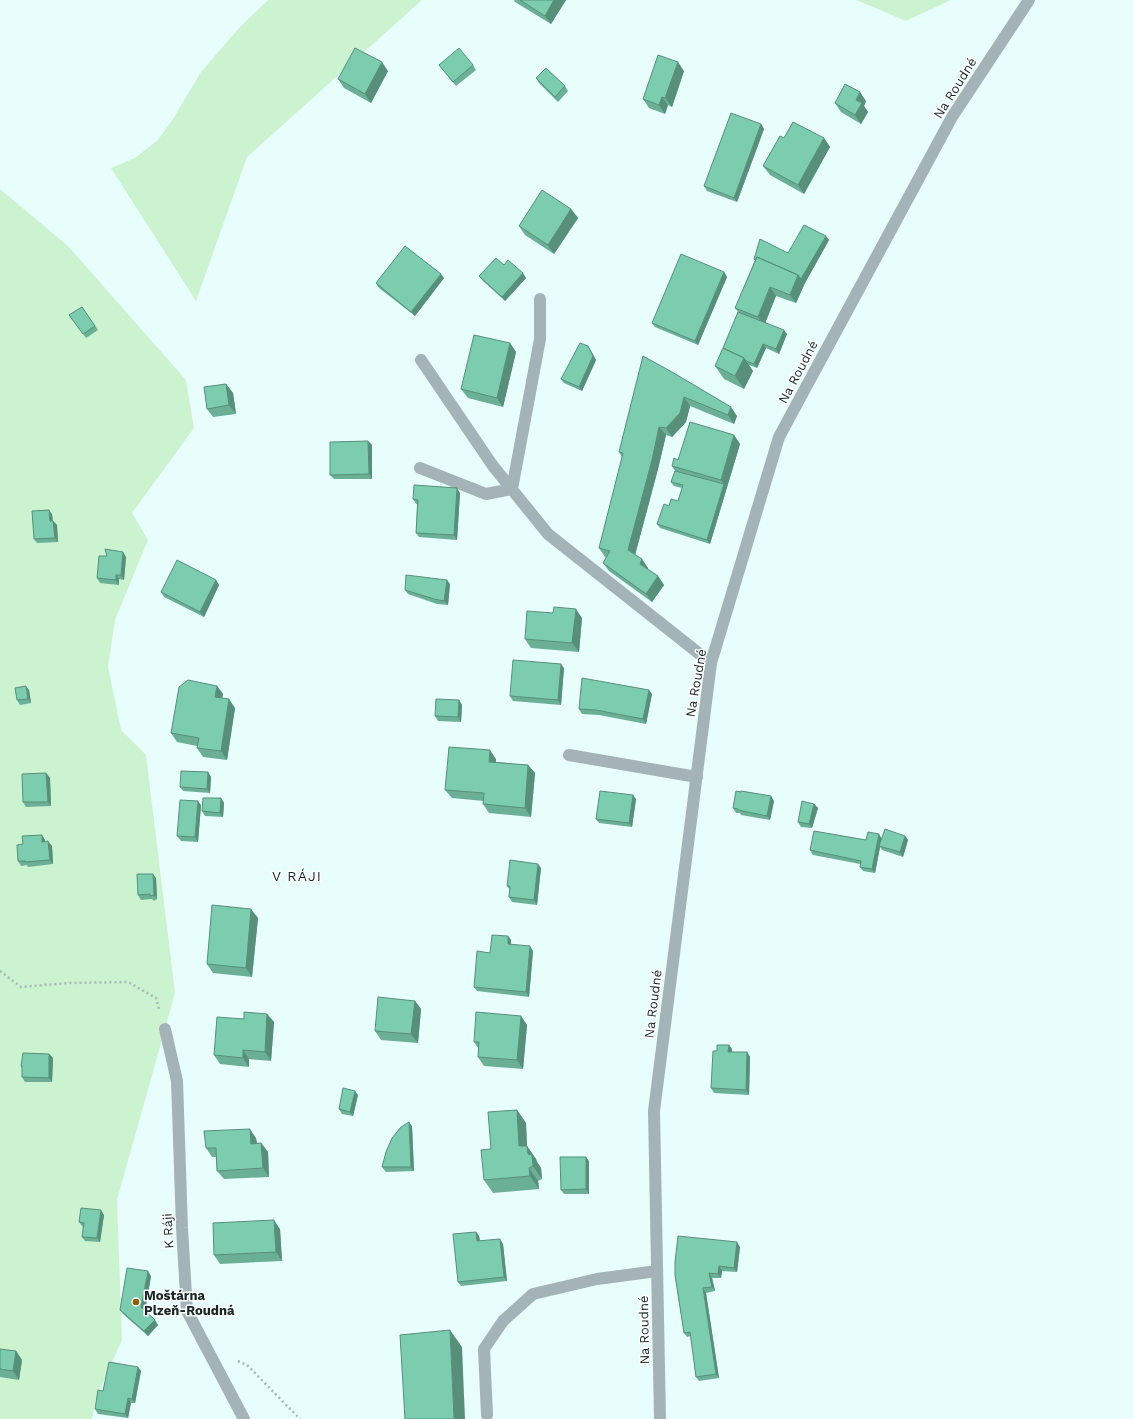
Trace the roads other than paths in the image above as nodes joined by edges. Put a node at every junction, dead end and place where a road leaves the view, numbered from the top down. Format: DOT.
graph roads {
  1 [pos="1029,0"];
  2 [pos="540,298"];
  3 [pos="421,360"];
  4 [pos="420,468"];
  5 [pos="512,489"];
  6 [pos="712,663"];
  7 [pos="569,755"];
  8 [pos="697,777"];
  9 [pos="165,1029"];
  10 [pos="657,1271"];
  11 [pos="487,1414"];
  12 [pos="244,1419"];
  13 [pos="660,1419"];
  1 -- 6 [label="street, Na Roudné"];
  2 -- 5 [label="street"];
  3 -- 5 [label="street"];
  4 -- 5 [label="street"];
  5 -- 6 [label="street"];
  6 -- 8 [label="street, Na Roudné"];
  7 -- 8 [label="street"];
  8 -- 10 [label="street, Na Roudné"];
  9 -- 12 [label="street, K Ráji"];
  10 -- 11 [label="street"];
  10 -- 13 [label="street, Na Roudné"];
}
